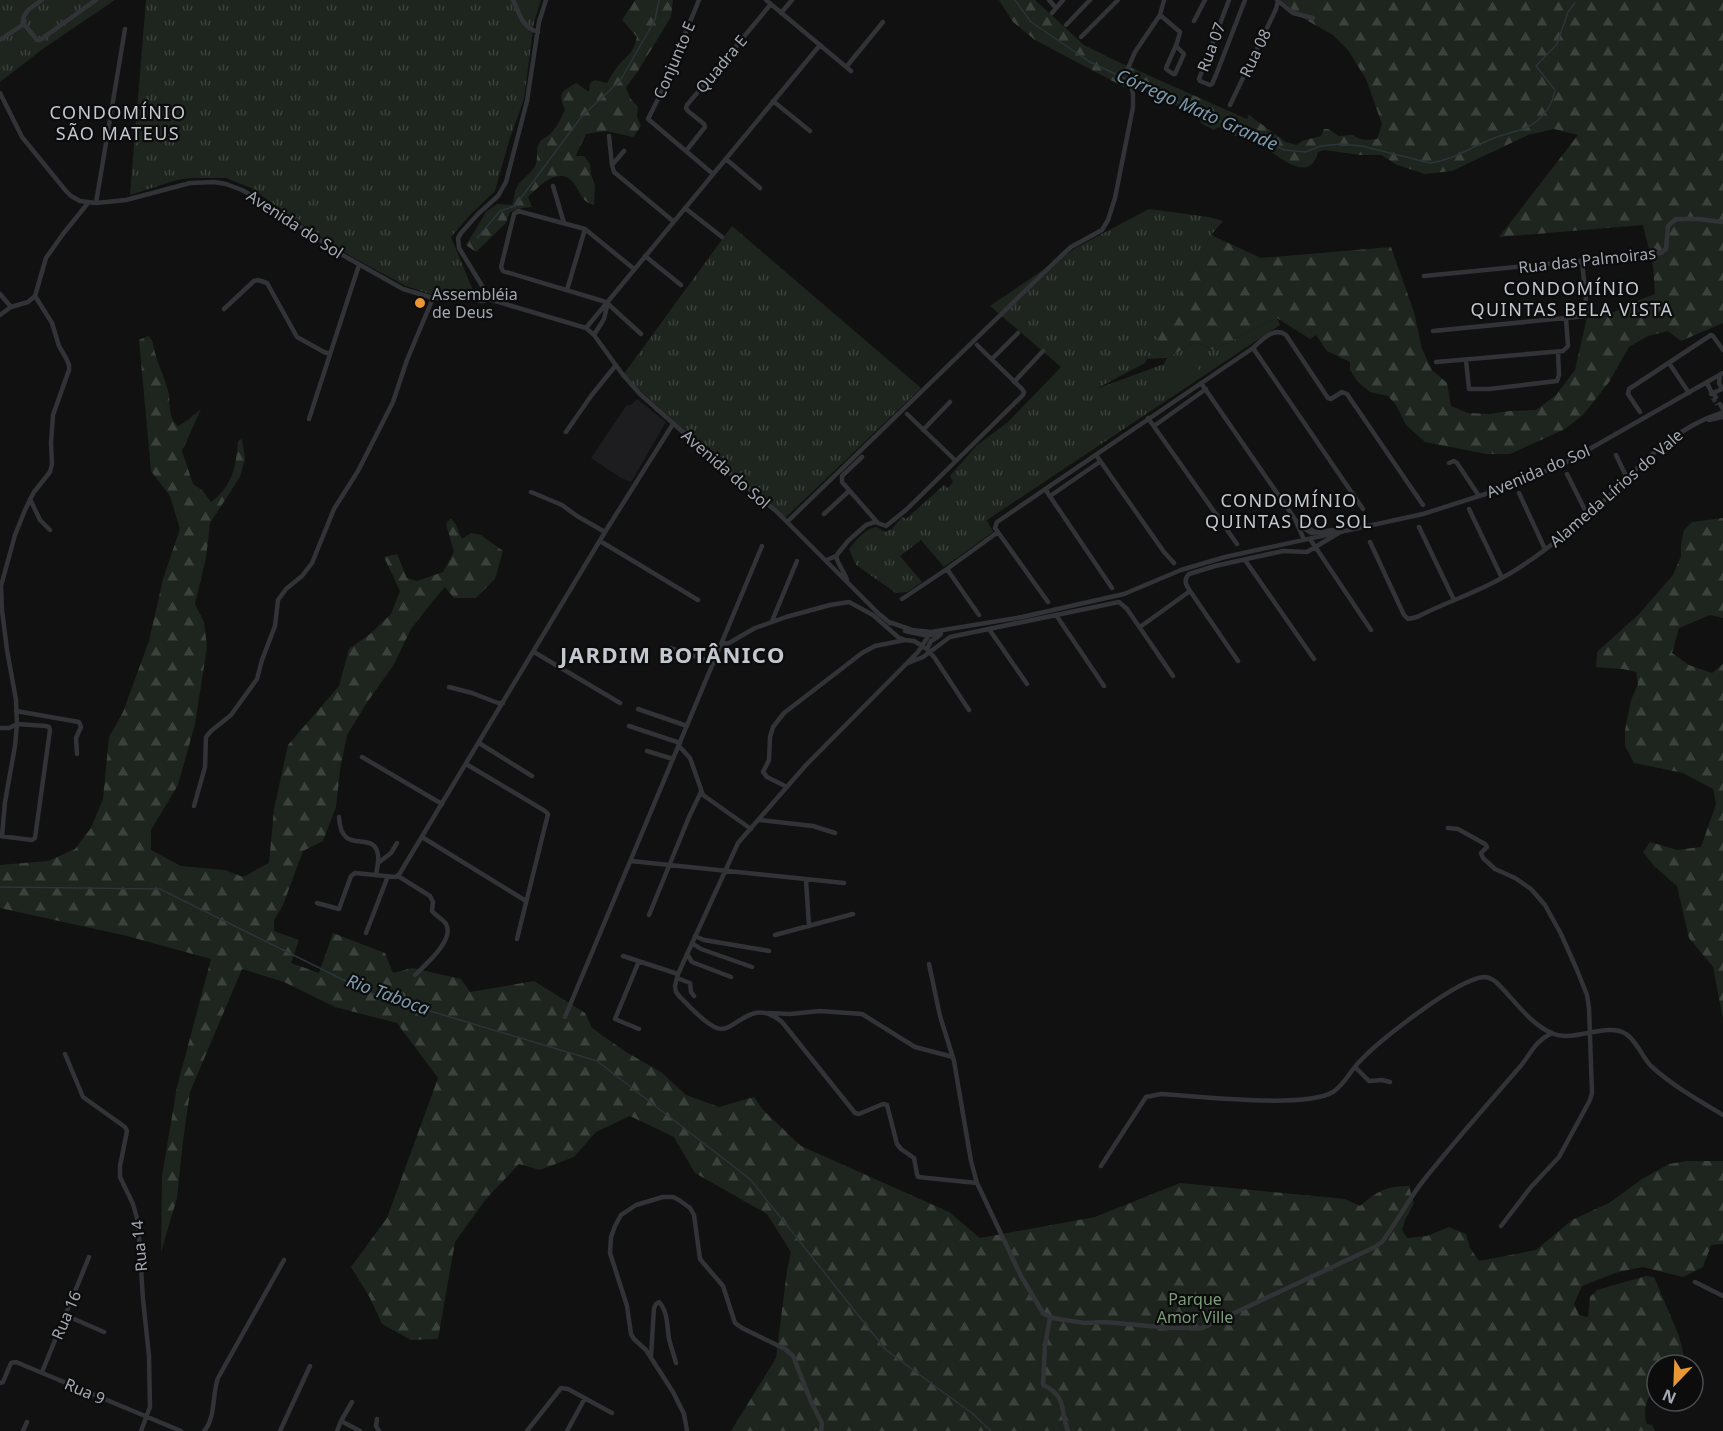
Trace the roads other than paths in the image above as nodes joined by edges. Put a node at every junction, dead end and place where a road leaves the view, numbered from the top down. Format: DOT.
graph roads {
  1 [pos="42,0"];
  2 [pos="96,0"];
  3 [pos="513,0"];
  4 [pos="546,0"];
  5 [pos="699,0"];
  6 [pos="766,0"];
  7 [pos="792,0"];
  8 [pos="1049,0"];
  9 [pos="1063,0"];
  10 [pos="1090,0"];
  11 [pos="1118,0"];
  12 [pos="1164,0"];
  13 [pos="1205,0"];
  14 [pos="1229,0"];
  15 [pos="1245,0"];
  16 [pos="1278,0"];
  17 [pos="771,4"];
  18 [pos="1056,8"];
  19 [pos="781,13"];
  20 [pos="1052,13"];
  21 [pos="1160,15"];
  22 [pos="1313,18"];
  23 [pos="1194,21"];
  24 [pos="883,22"];
  25 [pos="24,24"];
  26 [pos="1066,25"];
  27 [pos="125,28"];
  28 [pos="538,32"];
  29 [pos="1081,37"];
  30 [pos="0,40"];
  31 [pos="820,45"];
  32 [pos="1176,46"];
  33 [pos="847,66"];
  34 [pos="851,71"];
  35 [pos="0,93"];
  36 [pos="773,101"];
  37 [pos="1230,105"];
  38 [pos="810,131"];
  39 [pos="609,136"];
  40 [pos="624,151"];
  41 [pos="686,151"];
  42 [pos="726,159"];
  43 [pos="612,165"];
  44 [pos="713,174"];
  45 [pos="553,186"];
  46 [pos="760,188"];
  47 [pos="96,202"];
  48 [pos="88,203"];
  49 [pos="685,207"];
  50 [pos="673,221"];
  51 [pos="1723,222"];
  52 [pos="564,223"];
  53 [pos="585,229"];
  54 [pos="722,237"];
  55 [pos="645,256"];
  56 [pos="1582,261"];
  57 [pos="359,265"];
  58 [pos="634,269"];
  59 [pos="1424,276"];
  60 [pos="681,285"];
  61 [pos="567,290"];
  62 [pos="0,294"];
  63 [pos="35,296"];
  64 [pos="433,298"];
  65 [pos="482,299"];
  66 [pos="607,302"];
  67 [pos="11,307"];
  68 [pos="224,309"];
  69 [pos="0,315"];
  70 [pos="1566,319"];
  71 [pos="585,328"];
  72 [pos="1433,331"];
  73 [pos="1018,333"];
  74 [pos="641,334"];
  75 [pos="594,335"];
  76 [pos="977,345"];
  77 [pos="1253,348"];
  78 [pos="1723,350"];
  79 [pos="1043,351"];
  80 [pos="1558,352"];
  81 [pos="330,354"];
  82 [pos="992,359"];
  83 [pos="1466,360"];
  84 [pos="1436,362"];
  85 [pos="1669,363"];
  86 [pos="616,365"];
  87 [pos="1722,374"];
  88 [pos="1714,379"];
  89 [pos="1014,382"];
  90 [pos="1201,382"];
  91 [pos="1705,384"];
  92 [pos="1206,389"];
  93 [pos="1721,389"];
  94 [pos="1689,393"];
  95 [pos="950,402"];
  96 [pos="1169,404"];
  97 [pos="1174,411"];
  98 [pos="1721,411"];
  99 [pos="1640,412"];
  100 [pos="907,414"];
  101 [pos="1148,418"];
  102 [pos="309,419"];
  103 [pos="673,424"];
  104 [pos="1154,426"];
  105 [pos="923,430"];
  106 [pos="567,432"];
  107 [pos="1096,455"];
  108 [pos="1616,455"];
  109 [pos="862,457"];
  110 [pos="956,461"];
  111 [pos="1098,463"];
  112 [pos="1449,463"];
  113 [pos="1070,471"];
  114 [pos="1567,474"];
  115 [pos="1076,478"];
  116 [pos="1628,478"];
  117 [pos="1045,489"];
  118 [pos="849,491"];
  119 [pos="531,492"];
  120 [pos="1519,493"];
  121 [pos="1053,494"];
  122 [pos="1479,496"];
  123 [pos="30,499"];
  124 [pos="1423,505"];
  125 [pos="1363,509"];
  126 [pos="1469,509"];
  127 [pos="824,514"];
  128 [pos="1588,516"];
  129 [pos="1295,519"];
  130 [pos="787,522"];
  131 [pos="877,522"];
  132 [pos="1419,526"];
  133 [pos="50,530"];
  134 [pos="605,532"];
  135 [pos="998,532"];
  136 [pos="1339,533"];
  137 [pos="1308,536"];
  138 [pos="600,541"];
  139 [pos="1370,542"];
  140 [pos="1237,544"];
  141 [pos="762,546"];
  142 [pos="1315,548"];
  143 [pos="1545,549"];
  144 [pos="836,556"];
  145 [pos="827,560"];
  146 [pos="1245,560"];
  147 [pos="797,561"];
  148 [pos="1174,563"];
  149 [pos="947,569"];
  150 [pos="1502,578"];
  151 [pos="848,583"];
  152 [pos="1112,588"];
  153 [pos="1190,591"];
  154 [pos="902,599"];
  155 [pos="698,600"];
  156 [pos="1454,600"];
  157 [pos="1048,602"];
  158 [pos="979,615"];
  159 [pos="1056,615"];
  160 [pos="772,621"];
  161 [pos="1140,627"];
  162 [pos="958,628"];
  163 [pos="989,629"];
  164 [pos="1371,630"];
  165 [pos="927,633"];
  166 [pos="943,633"];
  167 [pos="905,640"];
  168 [pos="930,643"];
  169 [pos="722,644"];
  170 [pos="671,648"];
  171 [pos="924,648"];
  172 [pos="534,652"];
  173 [pos="918,652"];
  174 [pos="922,658"];
  175 [pos="1314,659"];
  176 [pos="1238,661"];
  177 [pos="714,663"];
  178 [pos="908,663"];
  179 [pos="1173,676"];
  180 [pos="1027,684"];
  181 [pos="1104,686"];
  182 [pos="449,687"];
  183 [pos="503,703"];
  184 [pos="620,703"];
  185 [pos="638,709"];
  186 [pos="969,710"];
  187 [pos="16,711"];
  188 [pos="16,724"];
  189 [pos="629,726"];
  190 [pos="687,726"];
  191 [pos="0,728"];
  192 [pos="479,743"];
  193 [pos="680,745"];
  194 [pos="647,751"];
  195 [pos="77,754"];
  196 [pos="362,757"];
  197 [pos="673,759"];
  198 [pos="466,764"];
  199 [pos="532,776"];
  200 [pos="787,787"];
  201 [pos="701,792"];
  202 [pos="442,804"];
  203 [pos="194,806"];
  204 [pos="339,818"];
  205 [pos="759,820"];
  206 [pos="1448,828"];
  207 [pos="751,829"];
  208 [pos="835,833"];
  209 [pos="1,836"];
  210 [pos="422,837"];
  211 [pos="397,843"];
  212 [pos="631,861"];
  213 [pos="378,863"];
  214 [pos="670,865"];
  215 [pos="725,871"];
  216 [pos="376,875"];
  217 [pos="388,876"];
  218 [pos="398,876"];
  219 [pos="806,880"];
  220 [pos="844,883"];
  221 [pos="526,902"];
  222 [pos="317,903"];
  223 [pos="650,915"];
  224 [pos="853,915"];
  225 [pos="809,926"];
  226 [pos="366,933"];
  227 [pos="775,935"];
  228 [pos="695,936"];
  229 [pos="517,939"];
  230 [pos="692,943"];
  231 [pos="769,951"];
  232 [pos="687,954"];
  233 [pos="623,956"];
  234 [pos="639,961"];
  235 [pos="929,964"];
  236 [pos="752,967"];
  237 [pos="415,975"];
  238 [pos="677,977"];
  239 [pos="730,977"];
  240 [pos="694,996"];
  241 [pos="766,1014"];
  242 [pos="565,1017"];
  243 [pos="639,1029"];
  244 [pos="1552,1033"];
  245 [pos="1589,1033"];
  246 [pos="65,1054"];
  247 [pos="953,1057"];
  248 [pos="1355,1067"];
  249 [pos="1390,1083"];
  250 [pos="1723,1115"];
  251 [pos="1101,1166"];
  252 [pos="977,1183"];
  253 [pos="1501,1226"];
  254 [pos="89,1257"];
  255 [pos="284,1260"];
  256 [pos="1695,1282"];
  257 [pos="1723,1296"];
  258 [pos="66,1316"];
  259 [pos="1050,1317"];
  260 [pos="104,1332"];
  261 [pos="651,1358"];
  262 [pos="676,1363"];
  263 [pos="310,1366"];
  264 [pos="42,1372"];
  265 [pos="0,1383"];
  266 [pos="585,1398"];
  267 [pos="352,1402"];
  268 [pos="612,1413"];
  269 [pos="147,1417"];
  270 [pos="377,1419"];
  271 [pos="341,1421"];
  272 [pos="27,1422"];
  273 [pos="23,1431"];
  274 [pos="141,1431"];
  275 [pos="181,1431"];
  276 [pos="204,1431"];
  277 [pos="280,1431"];
  278 [pos="337,1431"];
  279 [pos="360,1431"];
  280 [pos="379,1431"];
  281 [pos="527,1431"];
  282 [pos="567,1431"];
  283 [pos="687,1431"];
  284 [pos="821,1431"];
  285 [pos="1068,1431"];
  1 -- 25 [label="street"];
  2 -- 25 [label="street"];
  3 -- 28 [label="street"];
  4 -- 28 [label="street"];
  5 -- 41 [label="street, Conjunto E"];
  6 -- 17 [label="street"];
  7 -- 19 [label="street"];
  8 -- 18 [label="street"];
  9 -- 18 [label="street"];
  10 -- 26 [label="street"];
  11 -- 29 [label="street"];
  12 -- 21 [label="street"];
  13 -- 23 [label="street"];
  14 -- 15 [label="street, Rua 07"];
  16 -- 22 [label="street"];
  16 -- 37 [label="street, Rua 08"];
  17 -- 19 [label="street"];
  17 -- 41 [label="street, Quadra E"];
  18 -- 20 [label="street"];
  19 -- 31 [label="street"];
  21 -- 32 [label="street"];
  21 -- 130 [label="street"];
  24 -- 33 [label="street"];
  25 -- 30 [label="street"];
  27 -- 47 [label="street"];
  28 -- 65 [label="street"];
  31 -- 33 [label="street"];
  31 -- 36 [label="street"];
  32 -- 32 [label="street"];
  33 -- 34 [label="street"];
  35 -- 48 [label="street"];
  36 -- 38 [label="street"];
  36 -- 42 [label="street"];
  39 -- 43 [label="street"];
  40 -- 43 [label="street"];
  41 -- 44 [label="street"];
  42 -- 44 [label="street"];
  42 -- 46 [label="street"];
  43 -- 50 [label="street"];
  44 -- 49 [label="street"];
  45 -- 52 [label="street"];
  47 -- 48 [label="street, Avenida do Sol"];
  47 -- 57 [label="street, Avenida do Sol"];
  48 -- 63 [label="street"];
  49 -- 50 [label="street"];
  49 -- 54 [label="street"];
  50 -- 55 [label="street"];
  51 -- 56 [label="street, Rua das Palmoiras"];
  52 -- 53 [label="street"];
  52 -- 61 [label="street"];
  53 -- 58 [label="street"];
  53 -- 61 [label="street"];
  55 -- 58 [label="street"];
  55 -- 60 [label="street"];
  56 -- 59 [label="street, Rua das Palmoiras"];
  56 -- 70 [label="street"];
  57 -- 64 [label="street, Avenida do Sol"];
  57 -- 81 [label="street"];
  58 -- 66 [label="street"];
  61 -- 66 [label="street"];
  62 -- 67 [label="street"];
  63 -- 67 [label="street"];
  63 -- 123 [label="street"];
  64 -- 65 [label="street, Avenida do Sol"];
  64 -- 203 [label="street"];
  65 -- 71 [label="street, Avenida do Sol"];
  66 -- 71 [label="street"];
  66 -- 74 [label="street"];
  66 -- 75 [label="street"];
  67 -- 69 [label="street"];
  68 -- 81 [label="street"];
  70 -- 72 [label="street"];
  70 -- 80 [label="street"];
  71 -- 75 [label="street, Avenida do Sol"];
  73 -- 82 [label="street"];
  75 -- 86 [label="street, Avenida do Sol"];
  76 -- 82 [label="street"];
  77 -- 90 [label="street"];
  77 -- 124 [label="street"];
  77 -- 125 [label="street"];
  78 -- 85 [label="street"];
  79 -- 89 [label="street"];
  80 -- 83 [label="street"];
  80 -- 83 [label="street"];
  81 -- 102 [label="street"];
  82 -- 89 [label="street"];
  83 -- 84 [label="street"];
  85 -- 94 [label="street"];
  85 -- 99 [label="street"];
  86 -- 103 [label="street, Avenida do Sol"];
  86 -- 106 [label="street"];
  87 -- 88 [label="street, Avenida do Sol"];
  87 -- 93 [label="street"];
  88 -- 91 [label="street, Avenida do Sol"];
  88 -- 93 [label="street"];
  89 -- 110 [label="street"];
  90 -- 92 [label="street"];
  90 -- 96 [label="street"];
  91 -- 93 [label="street"];
  91 -- 94 [label="street, Avenida do Sol"];
  92 -- 97 [label="street"];
  92 -- 129 [label="street"];
  94 -- 122 [label="street, Avenida do Sol"];
  95 -- 105 [label="street"];
  96 -- 97 [label="street"];
  96 -- 101 [label="street"];
  97 -- 104 [label="street"];
  98 -- 116 [label="street, Alameda Lírios do Vale"];
  100 -- 105 [label="street"];
  101 -- 104 [label="street"];
  101 -- 107 [label="street"];
  103 -- 130 [label="street, Avenida do Sol"];
  103 -- 134 [label="street"];
  104 -- 140 [label="street"];
  105 -- 110 [label="street"];
  107 -- 113 [label="street"];
  107 -- 148 [label="street"];
  108 -- 116 [label="street"];
  109 -- 118 [label="street"];
  110 -- 131 [label="street"];
  111 -- 115 [label="street"];
  112 -- 122 [label="street"];
  113 -- 115 [label="street"];
  113 -- 117 [label="street"];
  114 -- 128 [label="street"];
  115 -- 121 [label="street"];
  116 -- 128 [label="street, Alameda Lírios do Vale"];
  117 -- 135 [label="street"];
  117 -- 152 [label="street"];
  118 -- 127 [label="street"];
  118 -- 131 [label="street"];
  119 -- 134 [label="street"];
  120 -- 143 [label="street"];
  122 -- 136 [label="street, Avenida do Sol"];
  123 -- 133 [label="street"];
  123 -- 187 [label="street"];
  126 -- 150 [label="street"];
  128 -- 143 [label="street, Alameda Lírios do Vale"];
  129 -- 137 [label="street"];
  129 -- 137 [label="street"];
  130 -- 145 [label="street, Avenida do Sol"];
  131 -- 144 [label="street"];
  132 -- 156 [label="street"];
  134 -- 138 [label="street"];
  135 -- 149 [label="street"];
  135 -- 157 [label="street"];
  136 -- 137 [label="street, Avenida do Sol"];
  136 -- 142 [label="street"];
  137 -- 142 [label="street"];
  137 -- 162 [label="street, Avenida do Sol"];
  138 -- 155 [label="street"];
  138 -- 172 [label="street"];
  139 -- 156 [label="street, Alameda Lírios do Vale"];
  141 -- 169 [label="street"];
  142 -- 146 [label="street"];
  142 -- 164 [label="street"];
  143 -- 150 [label="street, Alameda Lírios do Vale"];
  144 -- 145 [label="street"];
  144 -- 151 [label="street"];
  145 -- 151 [label="street, Avenida do Sol"];
  146 -- 153 [label="street"];
  146 -- 175 [label="street"];
  147 -- 160 [label="street"];
  149 -- 154 [label="street"];
  149 -- 158 [label="street"];
  150 -- 156 [label="street, Alameda Lírios do Vale"];
  151 -- 165 [label="street, Avenida do Sol"];
  153 -- 161 [label="street"];
  153 -- 176 [label="street"];
  159 -- 161 [label="street"];
  159 -- 163 [label="street"];
  159 -- 181 [label="street"];
  160 -- 167 [label="street"];
  160 -- 169 [label="street"];
  161 -- 179 [label="street"];
  162 -- 165 [label="street, Avenida do Sol"];
  162 -- 166 [label="street, Avenida do Sol"];
  163 -- 171 [label="street"];
  163 -- 180 [label="street"];
  165 -- 166 [label="street, Avenida do Sol"];
  165 -- 168 [label="street"];
  165 -- 171 [label="street"];
  166 -- 168 [label="street"];
  167 -- 171 [label="street"];
  167 -- 200 [label="street"];
  168 -- 171 [label="street"];
  169 -- 177 [label="street"];
  170 -- 177 [label="street"];
  171 -- 173 [label="street"];
  171 -- 174 [label="street"];
  171 -- 186 [label="street"];
  172 -- 183 [label="street"];
  172 -- 184 [label="street"];
  173 -- 174 [label="street"];
  173 -- 178 [label="street"];
  174 -- 178 [label="street"];
  177 -- 190 [label="street"];
  178 -- 200 [label="street"];
  182 -- 183 [label="street"];
  183 -- 192 [label="street"];
  185 -- 190 [label="street"];
  187 -- 188 [label="street"];
  187 -- 195 [label="street"];
  188 -- 191 [label="street"];
  188 -- 209 [label="street"];
  188 -- 209 [label="street"];
  189 -- 193 [label="street"];
  190 -- 193 [label="street"];
  192 -- 198 [label="street"];
  192 -- 199 [label="street"];
  193 -- 197 [label="street"];
  193 -- 201 [label="street"];
  194 -- 197 [label="street"];
  196 -- 202 [label="street"];
  197 -- 212 [label="street"];
  198 -- 202 [label="street"];
  198 -- 221 [label="street"];
  200 -- 205 [label="street"];
  201 -- 207 [label="street"];
  201 -- 214 [label="street"];
  202 -- 210 [label="street"];
  204 -- 213 [label="street"];
  205 -- 207 [label="street"];
  205 -- 208 [label="street"];
  206 -- 245 [label="street"];
  207 -- 215 [label="street"];
  210 -- 218 [label="street"];
  210 -- 221 [label="street"];
  211 -- 213 [label="street"];
  212 -- 214 [label="street"];
  212 -- 242 [label="street"];
  213 -- 216 [label="street"];
  214 -- 215 [label="street"];
  214 -- 223 [label="street"];
  215 -- 219 [label="street"];
  215 -- 228 [label="street"];
  216 -- 217 [label="street"];
  216 -- 222 [label="street"];
  217 -- 218 [label="street"];
  217 -- 226 [label="street"];
  218 -- 237 [label="street"];
  219 -- 220 [label="street"];
  219 -- 225 [label="street"];
  221 -- 229 [label="street"];
  224 -- 225 [label="street"];
  225 -- 227 [label="street"];
  228 -- 230 [label="street"];
  228 -- 231 [label="street"];
  230 -- 232 [label="street"];
  230 -- 236 [label="street"];
  232 -- 238 [label="street"];
  232 -- 239 [label="street"];
  233 -- 234 [label="street"];
  234 -- 238 [label="street"];
  234 -- 243 [label="street"];
  235 -- 247 [label="street"];
  238 -- 240 [label="street"];
  238 -- 241 [label="street"];
  241 -- 247 [label="street"];
  241 -- 252 [label="street"];
  244 -- 245 [label="street"];
  244 -- 248 [label="street"];
  244 -- 259 [label="street"];
  245 -- 250 [label="street"];
  245 -- 253 [label="street"];
  246 -- 269 [label="street, Rua 14"];
  247 -- 252 [label="street"];
  248 -- 249 [label="street"];
  248 -- 251 [label="street"];
  252 -- 259 [label="street"];
  254 -- 258 [label="street, Rua 16"];
  255 -- 276 [label="street"];
  256 -- 257 [label="street"];
  258 -- 260 [label="street"];
  258 -- 264 [label="street, Rua 16"];
  259 -- 285 [label="street"];
  261 -- 262 [label="street"];
  261 -- 283 [label="street"];
  261 -- 284 [label="street"];
  263 -- 277 [label="street"];
  264 -- 265 [label="street, Rua 9"];
  264 -- 269 [label="street, Rua 9"];
  266 -- 268 [label="street"];
  266 -- 281 [label="street"];
  266 -- 282 [label="street"];
  267 -- 271 [label="street"];
  269 -- 274 [label="street, Rua 14"];
  269 -- 275 [label="street, Rua 9"];
  270 -- 280 [label="street"];
  271 -- 278 [label="street"];
  271 -- 279 [label="street"];
  272 -- 273 [label="street"];
}
